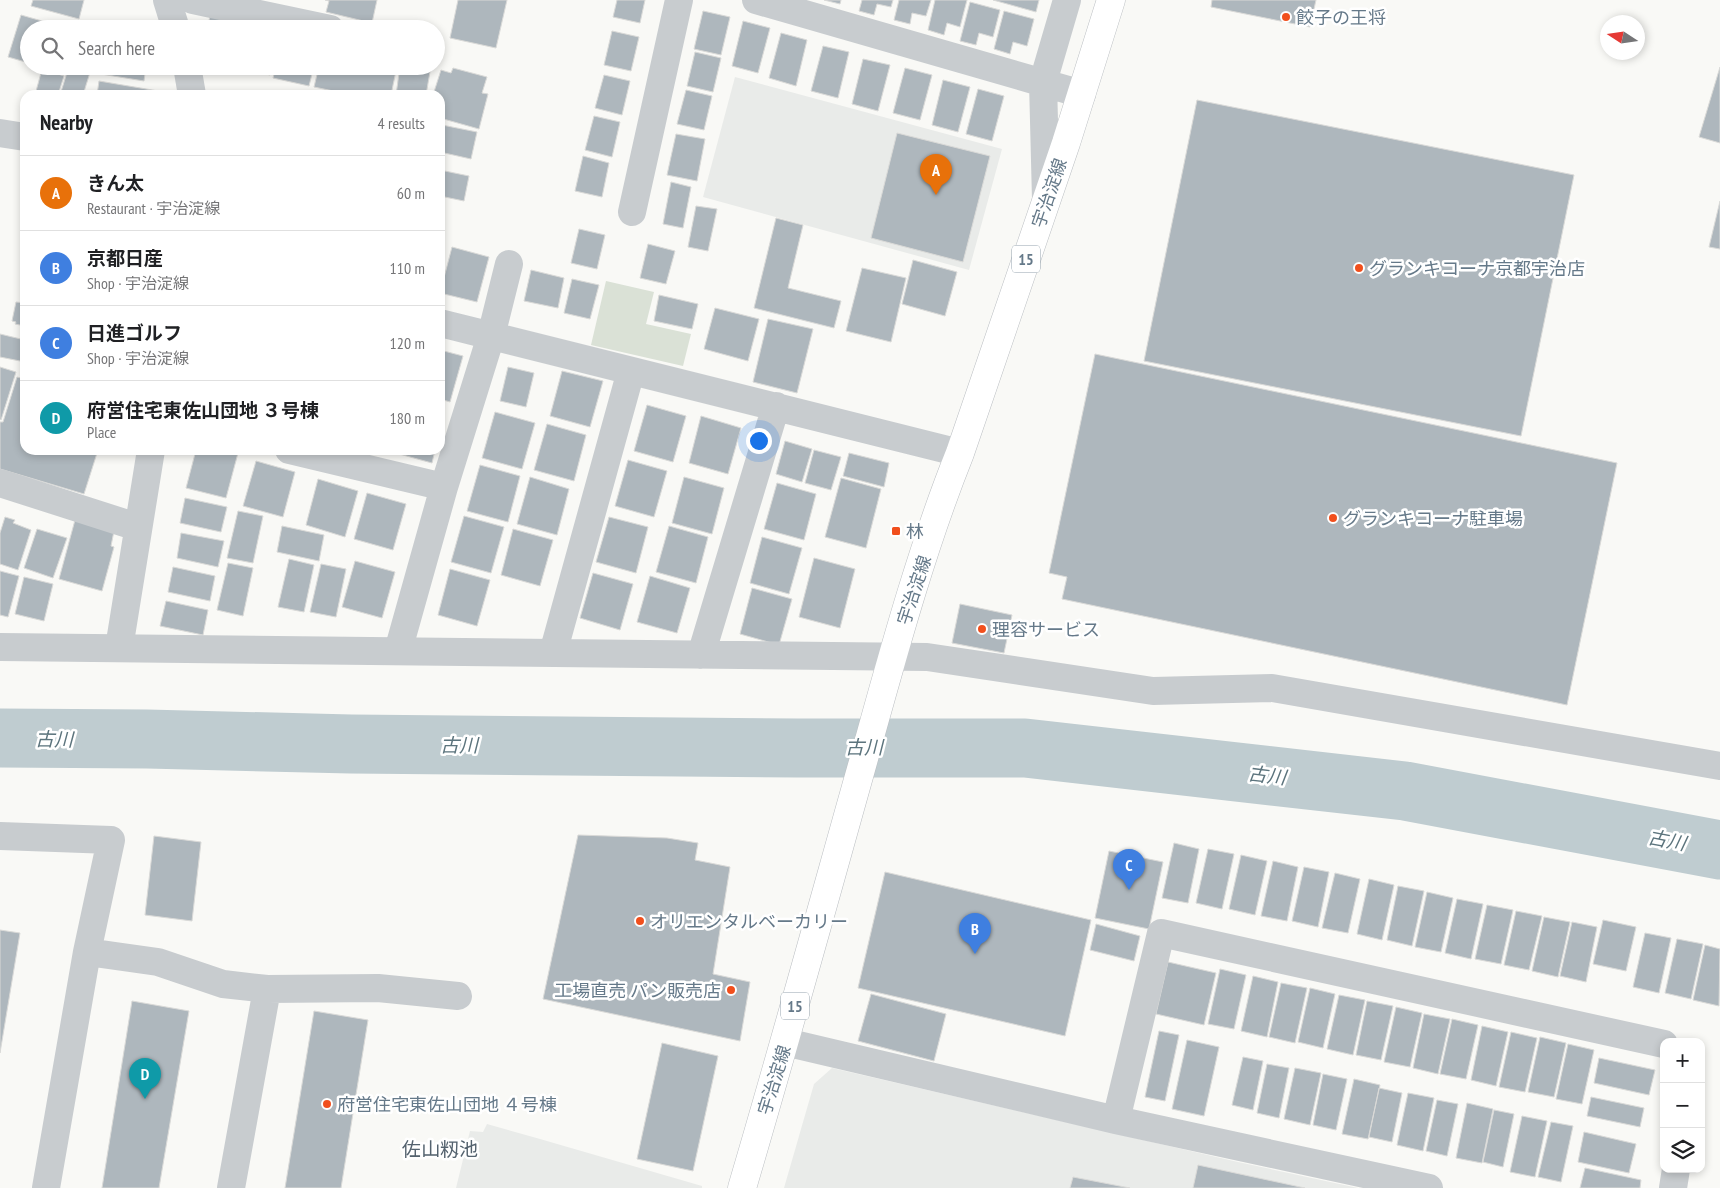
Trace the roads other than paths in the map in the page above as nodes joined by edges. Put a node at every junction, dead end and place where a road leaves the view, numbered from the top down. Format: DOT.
graph roads {
  1 [pos="167,0"];
  2 [pos="193,0"];
  3 [pos="679,0"];
  4 [pos="756,0"];
  5 [pos="1067,0"];
  6 [pos="1110,0"];
  7 [pos="173,20"];
  8 [pos="287,20"];
  9 [pos="189,75"];
  10 [pos="1043,82"];
  11 [pos="191,90"];
  12 [pos="1082,94"];
  13 [pos="0,133"];
  14 [pos="20,136"];
  15 [pos="1046,202"];
  16 [pos="632,212"];
  17 [pos="509,264"];
  18 [pos="445,324"];
  19 [pos="491,336"];
  20 [pos="631,371"];
  21 [pos="776,406"];
  22 [pos="960,453"];
  23 [pos="150,455"];
  24 [pos="311,455"];
  25 [pos="0,483"];
  26 [pos="444,486"];
  27 [pos="137,527"];
  28 [pos="0,647"];
  29 [pos="119,648"];
  30 [pos="398,651"];
  31 [pos="553,653"];
  32 [pos="701,654"];
  33 [pos="889,668"];
  34 [pos="1720,766"];
  35 [pos="0,836"];
  36 [pos="87,952"];
  37 [pos="267,989"];
  38 [pos="458,996"];
  39 [pos="785,1042"];
  40 [pos="1660,1043"];
  41 [pos="1116,1120"];
  42 [pos="1675,1173"];
  43 [pos="46,1188"];
  44 [pos="231,1188"];
  45 [pos="742,1188"];
  46 [pos="1429,1188"];
  47 [pos="1672,1188"];
  1 -- 7 [label="street"];
  2 -- 8 [label="street"];
  3 -- 16 [label="street"];
  4 -- 10 [label="street"];
  5 -- 10 [label="street"];
  6 -- 12 [label="main road, 宇治淀線 / 15"];
  9 -- 11 [label="street"];
  10 -- 12 [label="street"];
  10 -- 15 [label="street"];
  12 -- 15 [label="main road, 宇治淀線 / 15"];
  13 -- 14 [label="street"];
  15 -- 22 [label="main road, 宇治淀線 / 15"];
  17 -- 19 [label="street"];
  18 -- 19 [label="street"];
  19 -- 20 [label="street"];
  19 -- 26 [label="street"];
  20 -- 21 [label="street"];
  20 -- 31 [label="street"];
  21 -- 22 [label="street"];
  21 -- 32 [label="street"];
  22 -- 33 [label="main road, 宇治淀線 / 15"];
  23 -- 27 [label="street"];
  24 -- 26 [label="street"];
  25 -- 27 [label="street"];
  26 -- 30 [label="street"];
  27 -- 29 [label="street"];
  28 -- 29 [label="street"];
  29 -- 30 [label="street"];
  30 -- 31 [label="street"];
  31 -- 32 [label="street"];
  32 -- 33 [label="street"];
  33 -- 34 [label="street"];
  33 -- 39 [label="main road, 宇治淀線 / 15"];
  35 -- 36 [label="street"];
  36 -- 37 [label="street"];
  36 -- 43 [label="street"];
  37 -- 38 [label="street"];
  37 -- 44 [label="street"];
  39 -- 41 [label="street"];
  39 -- 45 [label="main road, 宇治淀線 / 15"];
  40 -- 41 [label="street"];
  41 -- 46 [label="street"];
  42 -- 47 [label="street"];
}
